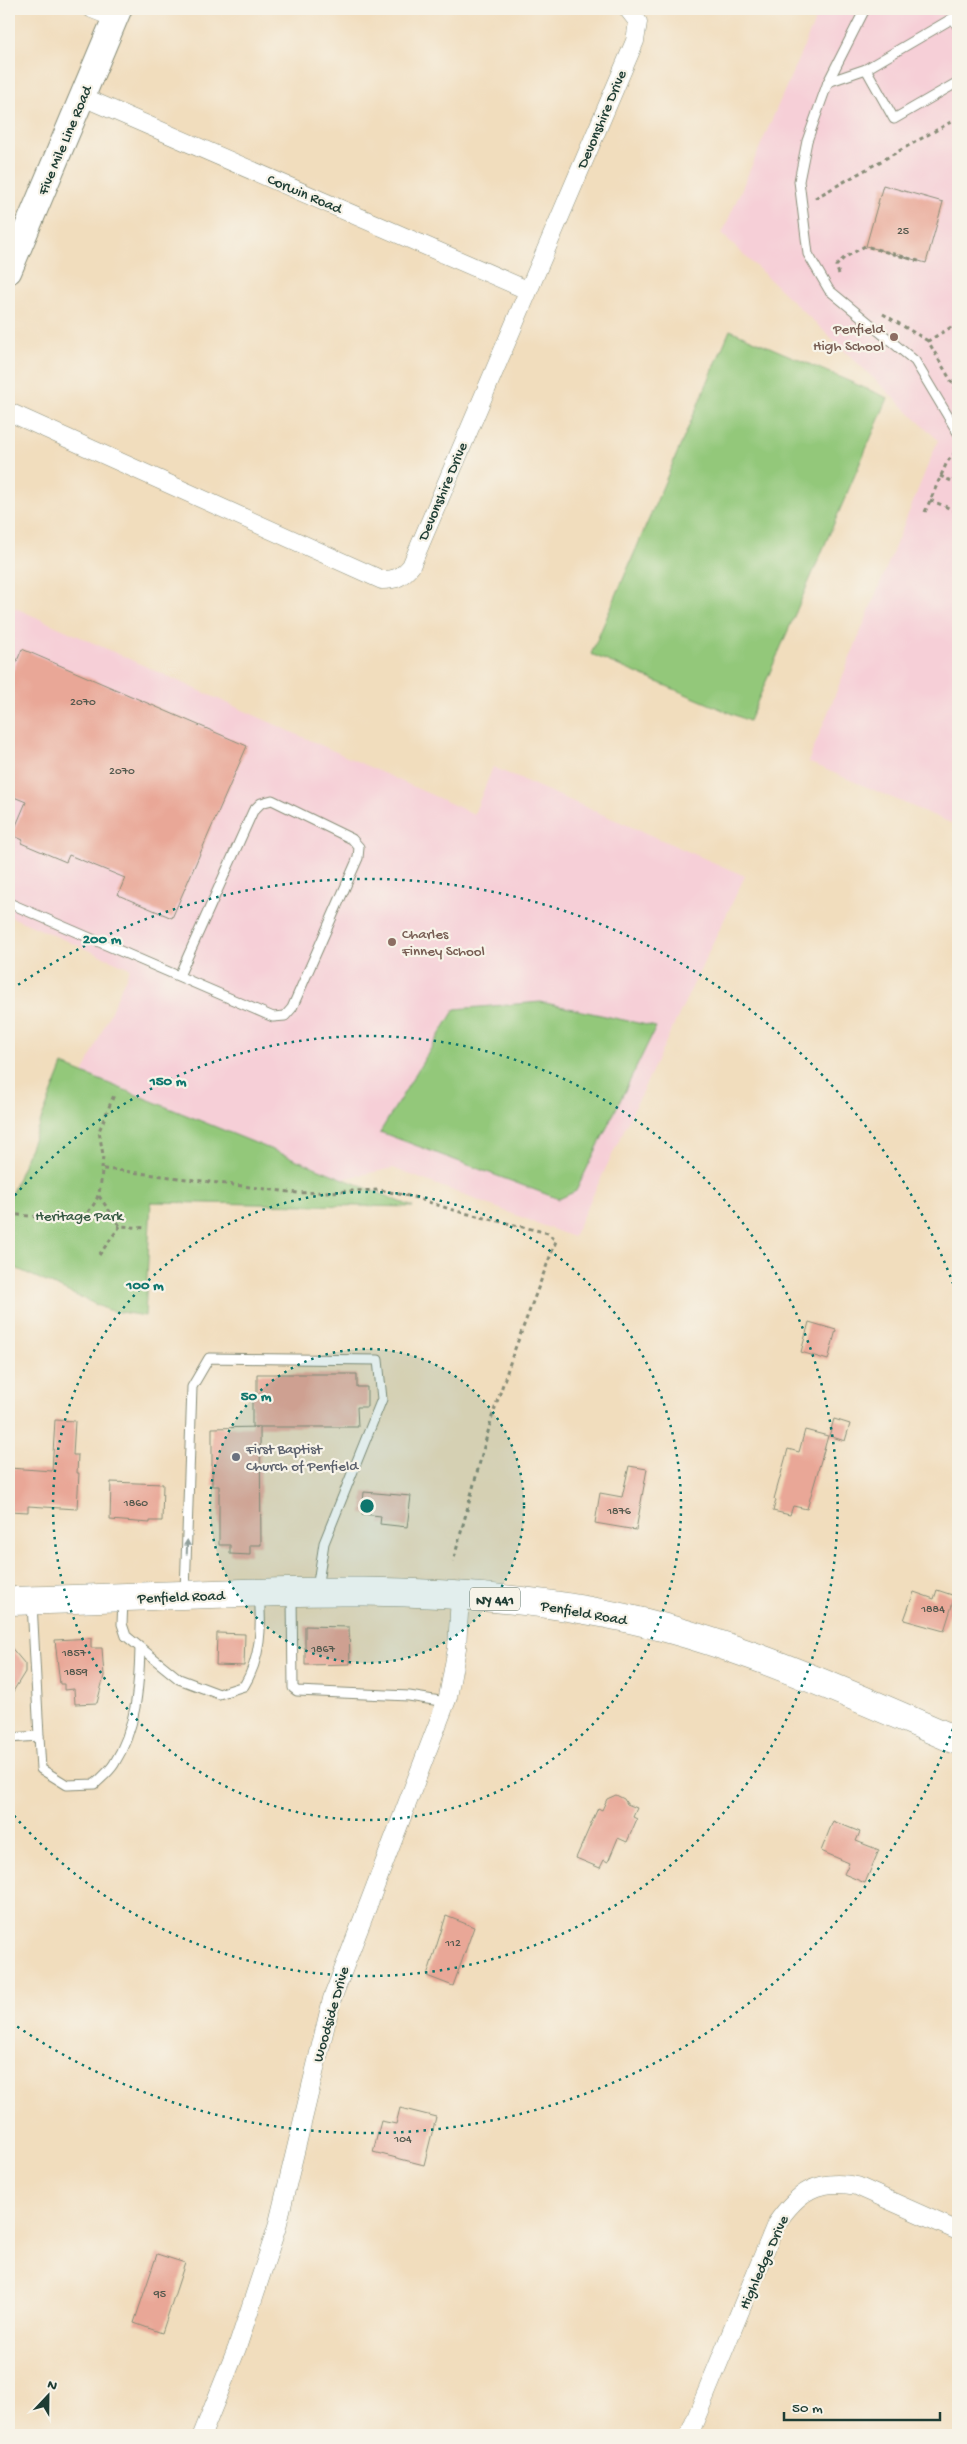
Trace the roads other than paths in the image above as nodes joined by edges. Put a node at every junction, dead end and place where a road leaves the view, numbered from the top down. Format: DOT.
graph roads {
  1 [pos="628,9"];
  2 [pos="865,9"];
  3 [pos="109,12"];
  4 [pos="958,27"];
  5 [pos="866,69"];
  6 [pos="828,82"];
  7 [pos="958,82"];
  8 [pos="83,97"];
  9 [pos="9,271"];
  10 [pos="528,290"];
  11 [pos="9,412"];
  12 [pos="958,433"];
  13 [pos="9,903"];
  14 [pos="179,976"];
  15 [pos="304,1592"];
  16 [pos="259,1594"];
  17 [pos="185,1596"];
  18 [pos="460,1596"];
  19 [pos="123,1598"];
  20 [pos="20,1601"];
  21 [pos="140,1648"];
  22 [pos="446,1702"];
  23 [pos="39,1736"];
  24 [pos="9,1738"];
  25 [pos="958,1741"];
  26 [pos="958,2231"];
  27 [pos="202,2435"];
  28 [pos="689,2435"];
  1 -- 10 [label="street, Devonshire Drive"];
  2 -- 6 [label="lane"];
  3 -- 8 [label="main road, Five Mile Line Road"];
  4 -- 5 [label="lane"];
  5 -- 6 [label="lane"];
  5 -- 7 [label="lane"];
  6 -- 12 [label="lane"];
  8 -- 9 [label="main road, Five Mile Line Road"];
  8 -- 10 [label="street, Corwin Road"];
  10 -- 11 [label="street, Devonshire Drive"];
  13 -- 14 [label="lane"];
  14 -- 14 [label="lane"];
  15 -- 16 [label="main road, Penfield Road / NY 441"];
  17 -- 15 [label="lane, one-way"];
  15 -- 18 [label="main road, Penfield Road / NY 441"];
  15 -- 22 [label="lane"];
  16 -- 17 [label="main road, Penfield Road / NY 441"];
  16 -- 21 [label="lane"];
  17 -- 19 [label="main road, Penfield Road / NY 441"];
  18 -- 22 [label="street, Woodside Drive"];
  18 -- 25 [label="main road, Penfield Road / NY 441"];
  19 -- 20 [label="main road, Penfield Road / NY 441"];
  19 -- 21 [label="lane"];
  20 -- 23 [label="lane"];
  21 -- 23 [label="lane"];
  22 -- 27 [label="street, Woodside Drive"];
  23 -- 24 [label="lane"];
  26 -- 28 [label="street, Highledge Drive"];
}
